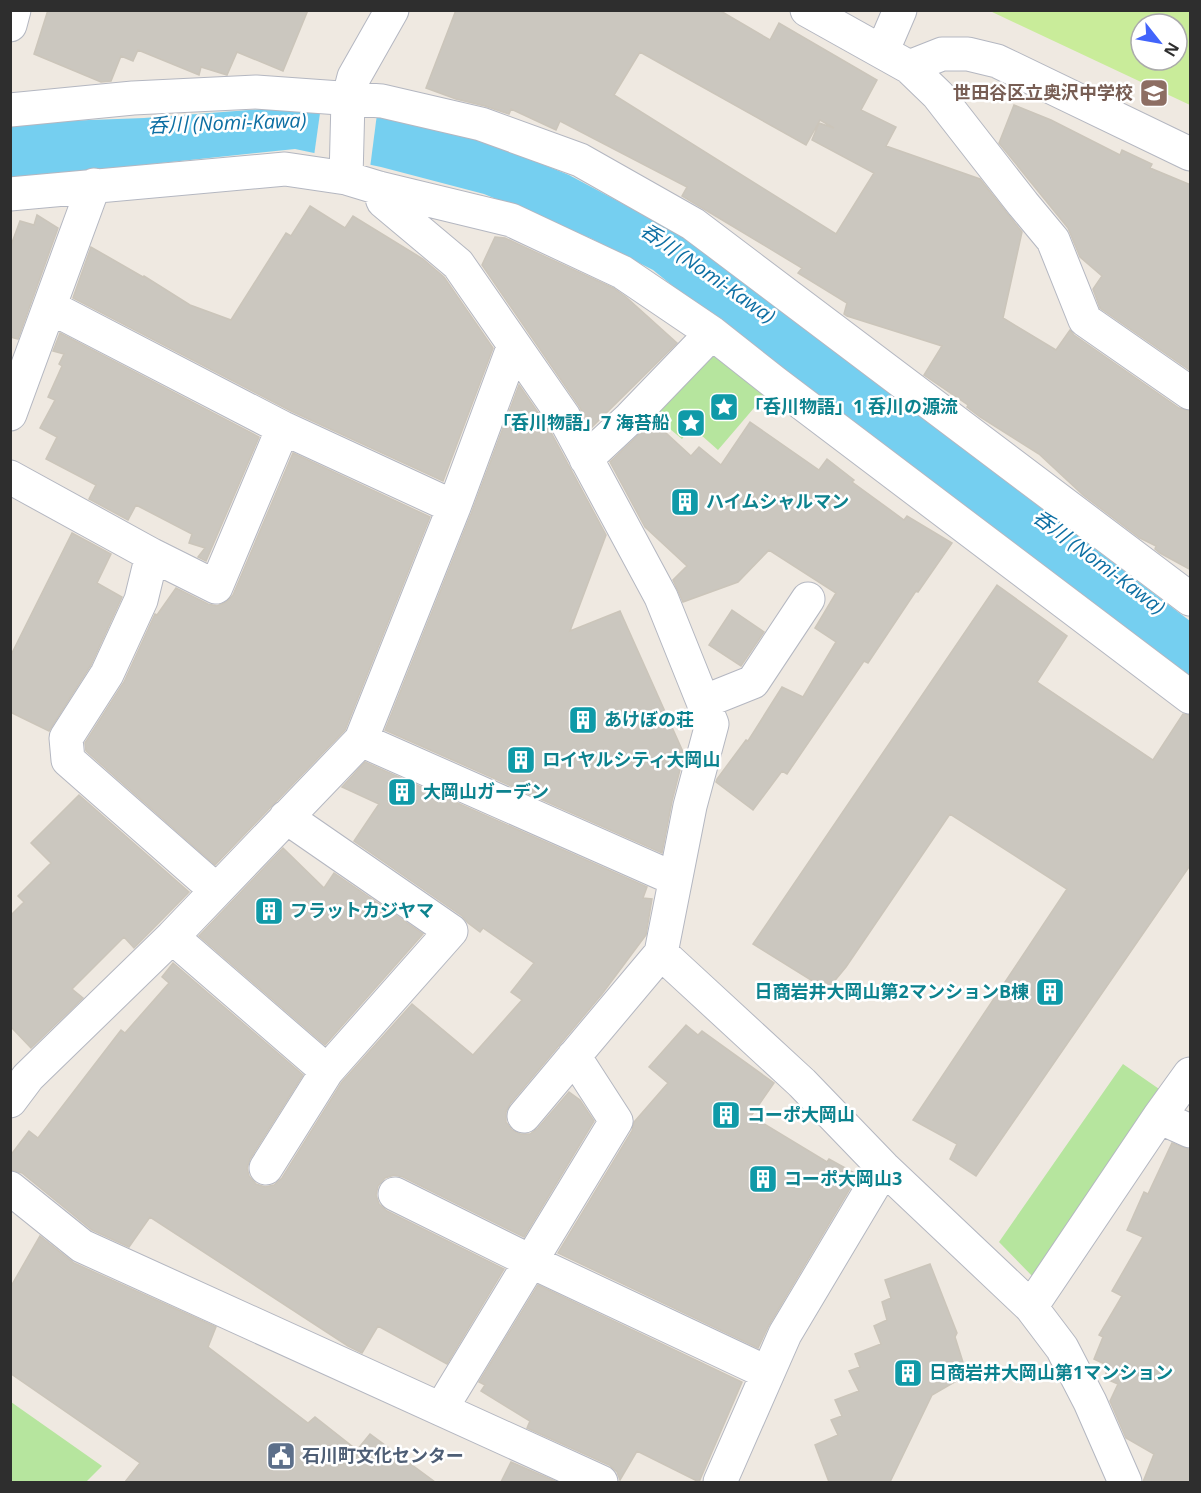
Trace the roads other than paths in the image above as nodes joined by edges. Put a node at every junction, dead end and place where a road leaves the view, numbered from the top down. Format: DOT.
graph roads {
  1 [pos="14,10"];
  2 [pos="392,10"];
  3 [pos="807,10"];
  4 [pos="900,10"];
  5 [pos="10,25"];
  6 [pos="896,60"];
  7 [pos="348,102"];
  8 [pos="10,110"];
  9 [pos="1191,154"];
  10 [pos="347,175"];
  11 [pos="94,185"];
  12 [pos="379,188"];
  13 [pos="10,194"];
  14 [pos="50,307"];
  15 [pos="712,333"];
  16 [pos="514,345"];
  17 [pos="1191,393"];
  18 [pos="10,414"];
  19 [pos="283,428"];
  20 [pos="586,459"];
  21 [pos="10,477"];
  22 [pos="454,507"];
  23 [pos="152,555"];
  24 [pos="808,599"];
  25 [pos="1191,599"];
  26 [pos="1191,697"];
  27 [pos="703,702"];
  28 [pos="361,740"];
  29 [pos="286,817"];
  30 [pos="675,879"];
  31 [pos="216,890"];
  32 [pos="172,937"];
  33 [pos="661,953"];
  34 [pos="574,1056"];
  35 [pos="327,1071"];
  36 [pos="1191,1074"];
  37 [pos="16,1080"];
  38 [pos="525,1116"];
  39 [pos="1159,1117"];
  40 [pos="1191,1131"];
  41 [pos="266,1168"];
  42 [pos="884,1168"];
  43 [pos="10,1188"];
  44 [pos="396,1194"];
  45 [pos="530,1261"];
  46 [pos="1031,1307"];
  47 [pos="768,1373"];
  48 [pos="441,1409"];
  49 [pos="601,1482"];
  50 [pos="720,1482"];
  51 [pos="1125,1482"];
  1 -- 5 [label="street"];
  2 -- 7 [label="street"];
  3 -- 6 [label="street"];
  4 -- 6 [label="street"];
  6 -- 9 [label="street"];
  6 -- 17 [label="street"];
  7 -- 8 [label="street"];
  7 -- 10 [label="street"];
  7 -- 25 [label="street"];
  10 -- 11 [label="street"];
  10 -- 12 [label="street"];
  11 -- 13 [label="street"];
  11 -- 14 [label="street"];
  12 -- 15 [label="street"];
  12 -- 16 [label="street"];
  14 -- 18 [label="street"];
  14 -- 19 [label="street"];
  15 -- 20 [label="street"];
  15 -- 26 [label="street"];
  16 -- 20 [label="street"];
  16 -- 22 [label="street"];
  19 -- 22 [label="street"];
  19 -- 23 [label="street"];
  20 -- 27 [label="street"];
  21 -- 23 [label="street"];
  22 -- 28 [label="street"];
  23 -- 31 [label="street"];
  24 -- 27 [label="street"];
  27 -- 30 [label="street"];
  28 -- 29 [label="street"];
  28 -- 30 [label="street"];
  29 -- 31 [label="street"];
  29 -- 35 [label="street"];
  30 -- 33 [label="street"];
  31 -- 32 [label="street"];
  32 -- 35 [label="street"];
  32 -- 37 [label="street"];
  33 -- 34 [label="street"];
  33 -- 42 [label="street"];
  34 -- 38 [label="street"];
  34 -- 45 [label="street"];
  35 -- 41 [label="street"];
  36 -- 39 [label="street"];
  39 -- 40 [label="street"];
  39 -- 46 [label="street"];
  42 -- 46 [label="street"];
  42 -- 47 [label="street"];
  43 -- 48 [label="street"];
  44 -- 45 [label="street"];
  45 -- 47 [label="street"];
  45 -- 48 [label="street"];
  46 -- 51 [label="street"];
  47 -- 50 [label="street"];
  48 -- 49 [label="street"];
}
